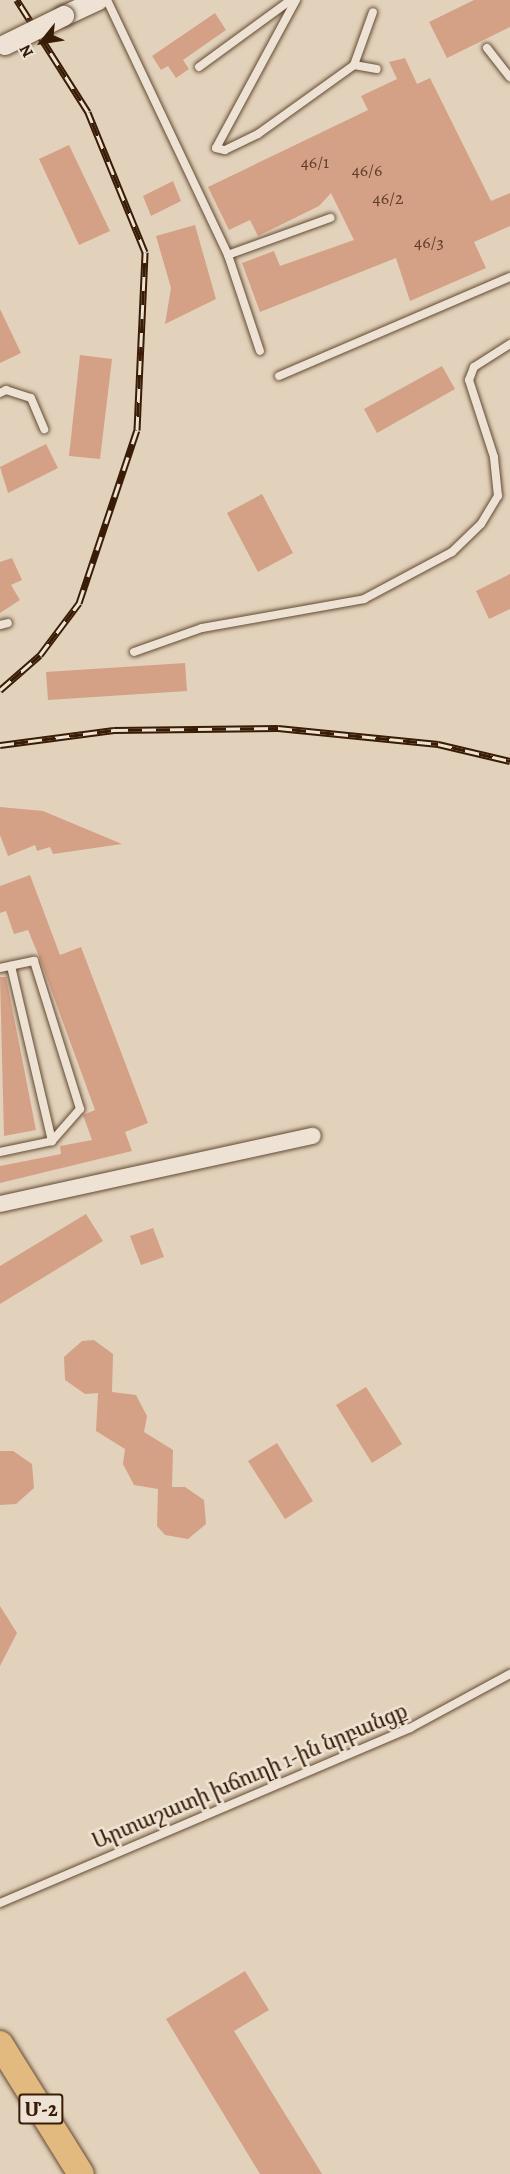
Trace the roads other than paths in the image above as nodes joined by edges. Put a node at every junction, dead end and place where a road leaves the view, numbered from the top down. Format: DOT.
graph roads {
  1 [pos="98,0"];
  2 [pos="107,0"];
  3 [pos="291,0"];
  4 [pos="296,0"];
  5 [pos="373,12"];
  6 [pos="2,47"];
  7 [pos="487,48"];
  8 [pos="354,65"];
  9 [pos="199,67"];
  10 [pos="377,69"];
  11 [pos="510,77"];
  12 [pos="330,218"];
  13 [pos="228,255"];
  14 [pos="510,277"];
  15 [pos="510,344"];
  16 [pos="260,351"];
  17 [pos="279,376"];
  18 [pos="0,393"];
  19 [pos="44,429"];
  20 [pos="134,652"];
  21 [pos="11,966"];
  22 [pos="0,968"];
  23 [pos="313,1136"];
  24 [pos="52,1141"];
  25 [pos="0,1152"];
  26 [pos="0,1204"];
  27 [pos="510,1674"];
  28 [pos="0,1903"];
  29 [pos="0,2044"];
  30 [pos="81,2174"];
  1 -- 6 [label="street, bridge"];
  2 -- 13 [label="lane"];
  3 -- 9 [label="lane"];
  4 -- 8 [label="lane"];
  5 -- 8 [label="lane"];
  7 -- 11 [label="lane"];
  8 -- 10 [label="lane"];
  12 -- 13 [label="lane"];
  13 -- 16 [label="lane"];
  14 -- 17 [label="lane"];
  15 -- 20 [label="lane"];
  18 -- 19 [label="lane"];
  21 -- 22 [label="lane"];
  21 -- 24 [label="lane"];
  21 -- 24 [label="lane"];
  23 -- 26 [label="street"];
  24 -- 25 [label="lane"];
  27 -- 28 [label="lane, Արտաշատի խճուղի 1-ին նրբանցք"];
  29 -- 30 [label="main road, Մ-2"];
}
